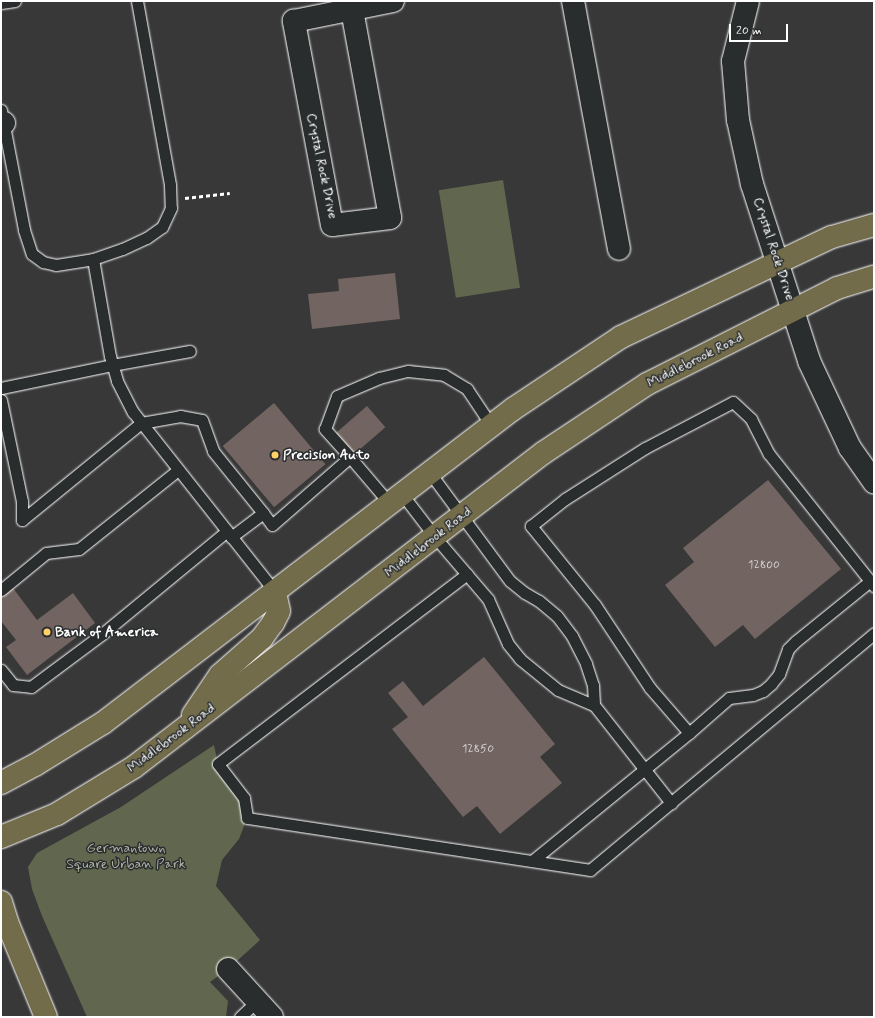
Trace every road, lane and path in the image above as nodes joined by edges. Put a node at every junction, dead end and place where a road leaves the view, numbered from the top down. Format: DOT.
graph roads {
  1 [pos="15,1"];
  2 [pos="137,1"];
  3 [pos="393,1"];
  4 [pos="573,1"];
  5 [pos="748,1"];
  6 [pos="1,3"];
  7 [pos="352,10"];
  8 [pos="2,119"];
  9 [pos="230,193"];
  10 [pos="171,199"];
  11 [pos="874,225"];
  12 [pos="619,249"];
  13 [pos="93,259"];
  14 [pos="778,261"];
  15 [pos="874,276"];
  16 [pos="793,309"];
  17 [pos="190,351"];
  18 [pos="112,364"];
  19 [pos="1,388"];
  20 [pos="1,400"];
  21 [pos="141,423"];
  22 [pos="491,425"];
  23 [pos="350,457"];
  24 [pos="178,470"];
  25 [pos="430,473"];
  26 [pos="874,482"];
  27 [pos="396,499"];
  28 [pos="263,513"];
  29 [pos="461,516"];
  30 [pos="229,534"];
  31 [pos="435,537"];
  32 [pos="467,574"];
  33 [pos="872,583"];
  34 [pos="1,590"];
  35 [pos="275,592"];
  36 [pos="874,634"];
  37 [pos="1,670"];
  38 [pos="594,705"];
  39 [pos="185,728"];
  40 [pos="689,733"];
  41 [pos="645,769"];
  42 [pos="1,782"];
  43 [pos="671,803"];
  44 [pos="1,837"];
  45 [pos="532,861"];
  46 [pos="1,902"];
  47 [pos="228,969"];
  48 [pos="257,1001"];
  49 [pos="46,1017"];
  50 [pos="240,1017"];
  51 [pos="272,1017"];
  1 -- 6 [label="lane"];
  2 -- 10 [label="lane"];
  3 -- 7 [label="street, Crystal Rock Drive"];
  4 -- 12 [label="street"];
  5 -- 14 [label="street, Crystal Rock Drive"];
  7 -- 7 [label="street, Crystal Rock Drive"];
  8 -- 13 [label="lane"];
  9 -- 10 [label="path"];
  10 -- 13 [label="lane"];
  11 -- 14 [label="main road"];
  13 -- 18 [label="lane"];
  14 -- 16 [label="street, Crystal Rock Drive"];
  14 -- 22 [label="main road"];
  15 -- 16 [label="main road, Middlebrook Road"];
  16 -- 26 [label="street, Crystal Rock Drive"];
  16 -- 29 [label="main road, Middlebrook Road"];
  17 -- 18 [label="lane"];
  18 -- 19 [label="lane"];
  18 -- 21 [label="lane"];
  20 -- 21 [label="lane"];
  21 -- 24 [label="lane"];
  21 -- 28 [label="lane"];
  22 -- 23 [label="lane"];
  22 -- 25 [label="main road"];
  23 -- 27 [label="lane"];
  23 -- 28 [label="lane"];
  24 -- 30 [label="lane"];
  24 -- 34 [label="lane"];
  25 -- 27 [label="main road"];
  25 -- 29 [label="lane"];
  27 -- 31 [label="lane"];
  27 -- 35 [label="main road"];
  28 -- 30 [label="lane"];
  29 -- 31 [label="main road, Middlebrook Road"];
  29 -- 38 [label="lane"];
  30 -- 35 [label="lane"];
  30 -- 37 [label="lane"];
  31 -- 32 [label="lane"];
  31 -- 39 [label="main road, Middlebrook Road"];
  32 -- 38 [label="lane"];
  32 -- 45 [label="lane"];
  33 -- 40 [label="lane"];
  33 -- 40 [label="lane"];
  35 -- 39 [label="main road"];
  35 -- 42 [label="main road"];
  36 -- 43 [label="lane"];
  38 -- 41 [label="lane"];
  39 -- 44 [label="main road, Middlebrook Road"];
  40 -- 41 [label="lane"];
  41 -- 43 [label="lane"];
  41 -- 45 [label="lane"];
  43 -- 45 [label="lane"];
  46 -- 49 [label="main road"];
  47 -- 48 [label="street"];
  48 -- 50 [label="lane"];
  48 -- 51 [label="street"];
}
